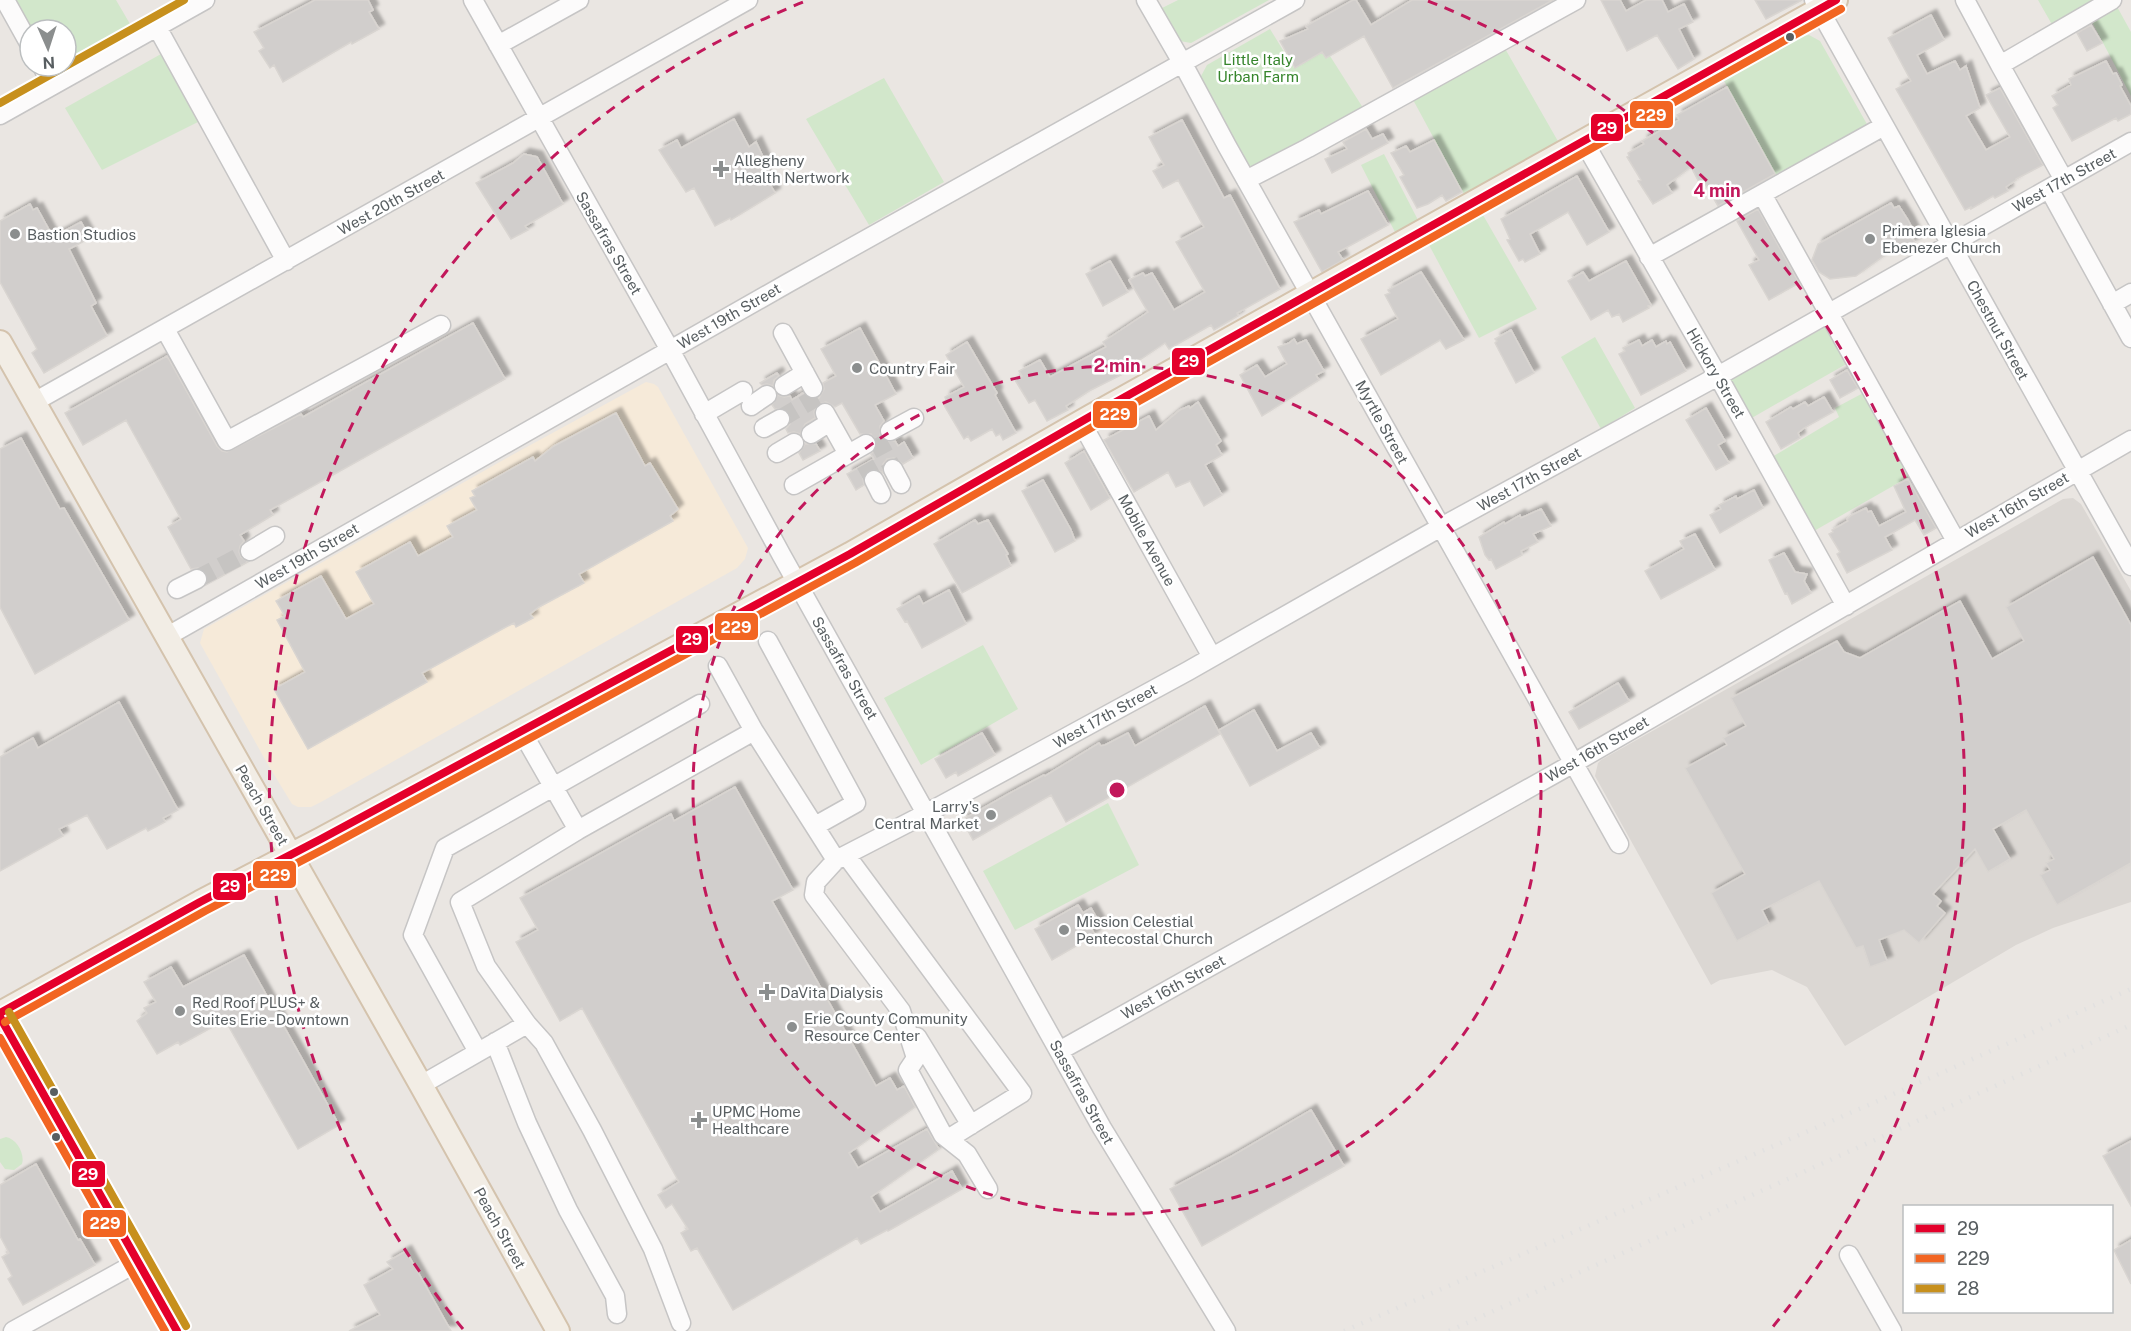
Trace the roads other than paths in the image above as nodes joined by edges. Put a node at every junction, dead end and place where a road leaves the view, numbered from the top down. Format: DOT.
graph roads {
  1 [pos="5,0"];
  2 [pos="205,0"];
  3 [pos="473,0"];
  4 [pos="579,0"];
  5 [pos="748,0"];
  6 [pos="1146,0"];
  7 [pos="1295,0"];
  8 [pos="1576,0"];
  9 [pos="1965,0"];
  10 [pos="2112,0"];
  11 [pos="1823,3"];
  12 [pos="18,23"];
  13 [pos="157,27"];
  14 [pos="498,45"];
  15 [pos="1183,64"];
  16 [pos="2000,65"];
  17 [pos="48,78"];
  18 [pos="52,85"];
  19 [pos="0,115"];
  20 [pos="539,118"];
  21 [pos="1884,126"];
  22 [pos="1584,142"];
  23 [pos="2131,142"];
  24 [pos="1246,180"];
  25 [pos="2056,184"];
  26 [pos="1762,194"];
  27 [pos="1950,244"];
  28 [pos="1649,257"];
  29 [pos="286,261"];
  30 [pos="2131,293"];
  31 [pos="1311,294"];
  32 [pos="2112,304"];
  33 [pos="1829,313"];
  34 [pos="441,325"];
  35 [pos="165,329"];
  36 [pos="783,333"];
  37 [pos="2131,338"];
  38 [pos="0,342"];
  39 [pos="670,350"];
  40 [pos="1718,376"];
  41 [pos="784,386"];
  42 [pos="767,395"];
  43 [pos="34,402"];
  44 [pos="704,414"];
  45 [pos="914,418"];
  46 [pos="780,419"];
  47 [pos="1081,422"];
  48 [pos="764,428"];
  49 [pos="890,431"];
  50 [pos="811,434"];
  51 [pos="2131,440"];
  52 [pos="794,443"];
  53 [pos="777,453"];
  54 [pos="2077,470"];
  55 [pos="795,485"];
  56 [pos="1441,527"];
  57 [pos="275,536"];
  58 [pos="1956,541"];
  59 [pos="250,551"];
  60 [pos="2131,566"];
  61 [pos="197,579"];
  62 [pos="796,583"];
  63 [pos="177,590"];
  64 [pos="1846,606"];
  65 [pos="166,637"];
  66 [pos="768,641"];
  67 [pos="1212,657"];
  68 [pos="718,666"];
  69 [pos="700,704"];
  70 [pos="754,731"];
  71 [pos="522,732"];
  72 [pos="1574,763"];
  73 [pos="554,786"];
  74 [pos="927,813"];
  75 [pos="815,826"];
  76 [pos="578,830"];
  77 [pos="1619,844"];
  78 [pos="291,855"];
  79 [pos="841,857"];
  80 [pos="901,1011"];
  81 [pos="0,1015"];
  82 [pos="527,1024"];
  83 [pos="495,1042"];
  84 [pos="1059,1051"];
  85 [pos="478,1052"];
  86 [pos="421,1085"];
  87 [pos="948,1088"];
  88 [pos="925,1102"];
  89 [pos="971,1125"];
  90 [pos="948,1139"];
  91 [pos="988,1189"];
  92 [pos="1849,1255"];
  93 [pos="138,1262"];
  94 [pos="617,1314"];
  95 [pos="681,1323"];
  96 [pos="13,1331"];
  97 [pos="177,1331"];
  98 [pos="558,1331"];
  99 [pos="1226,1331"];
  100 [pos="1892,1331"];
  1 -- 12 [label="street"];
  2 -- 13 [label="street"];
  3 -- 14 [label="street, Sassafras Street"];
  4 -- 14 [label="street"];
  5 -- 20 [label="street, West 20th Street"];
  6 -- 15 [label="street, Myrtle Street"];
  7 -- 15 [label="street, West 19th Street"];
  8 -- 24 [label="street"];
  9 -- 16 [label="street"];
  10 -- 16 [label="street"];
  11 -- 21 [label="street, Chestnut Street"];
  11 -- 22 [label="main road"];
  13 -- 18 [label="street"];
  13 -- 29 [label="street"];
  14 -- 20 [label="street, Sassafras Street"];
  15 -- 24 [label="street, Myrtle Street"];
  15 -- 39 [label="street, West 19th Street"];
  16 -- 25 [label="street"];
  17 -- 18 [label="street"];
  18 -- 19 [label="street"];
  20 -- 29 [label="street, West 20th Street"];
  20 -- 39 [label="street, Sassafras Street"];
  21 -- 26 [label="street"];
  21 -- 27 [label="street, Chestnut Street"];
  22 -- 28 [label="street, Hickory Street"];
  22 -- 31 [label="main road"];
  23 -- 25 [label="street, West 17th Street"];
  24 -- 31 [label="street, Myrtle Street"];
  25 -- 27 [label="street, West 17th Street"];
  25 -- 32 [label="street"];
  26 -- 28 [label="street"];
  26 -- 33 [label="street"];
  27 -- 33 [label="street, West 17th Street"];
  27 -- 54 [label="street, Chestnut Street"];
  28 -- 40 [label="street, Hickory Street"];
  29 -- 35 [label="street, West 20th Street"];
  30 -- 32 [label="street"];
  31 -- 47 [label="main road"];
  31 -- 56 [label="street, Myrtle Street"];
  32 -- 37 [label="street"];
  33 -- 40 [label="street, West 17th Street"];
  33 -- 58 [label="street"];
  34 -- 35 [label="street"];
  35 -- 43 [label="street, West 20th Street"];
  36 -- 41 [label="street"];
  38 -- 43 [label="main road, Peach Street"];
  39 -- 44 [label="street, Sassafras Street"];
  39 -- 65 [label="street, West 19th Street"];
  40 -- 56 [label="street, West 17th Street"];
  40 -- 64 [label="street, Hickory Street"];
  42 -- 44 [label="street"];
  43 -- 65 [label="main road, Peach Street"];
  44 -- 62 [label="street, Sassafras Street"];
  45 -- 49 [label="street"];
  46 -- 48 [label="street"];
  47 -- 62 [label="main road"];
  47 -- 67 [label="street, Mobile Avenue"];
  50 -- 55 [label="street"];
  51 -- 54 [label="street, West 16th Street"];
  52 -- 53 [label="street"];
  54 -- 58 [label="street, West 16th Street"];
  54 -- 60 [label="street, Chestnut Street"];
  56 -- 67 [label="street, West 17th Street"];
  56 -- 72 [label="street, Myrtle Street"];
  57 -- 59 [label="street"];
  58 -- 64 [label="street, West 16th Street"];
  61 -- 63 [label="street"];
  62 -- 71 [label="main road"];
  62 -- 74 [label="street, Sassafras Street"];
  64 -- 72 [label="street, West 16th Street"];
  65 -- 78 [label="main road, Peach Street"];
  66 -- 75 [label="street"];
  67 -- 74 [label="street, West 17th Street"];
  68 -- 70 [label="street"];
  69 -- 73 [label="street"];
  70 -- 75 [label="street"];
  70 -- 76 [label="street"];
  71 -- 73 [label="street"];
  71 -- 78 [label="main road"];
  72 -- 77 [label="street, Myrtle Street"];
  72 -- 84 [label="street, West 16th Street"];
  73 -- 76 [label="street"];
  73 -- 85 [label="street"];
  74 -- 79 [label="street, West 17th Street"];
  74 -- 84 [label="street, Sassafras Street"];
  75 -- 79 [label="street"];
  76 -- 82 [label="street"];
  78 -- 81 [label="main road"];
  78 -- 86 [label="main road, Peach Street"];
  79 -- 80 [label="street"];
  79 -- 89 [label="street"];
  80 -- 87 [label="street"];
  80 -- 88 [label="street"];
  81 -- 93 [label="main road"];
  82 -- 83 [label="street"];
  82 -- 95 [label="street"];
  83 -- 85 [label="street"];
  83 -- 94 [label="street"];
  84 -- 99 [label="street, Sassafras Street"];
  85 -- 86 [label="street"];
  86 -- 98 [label="main road, Peach Street"];
  87 -- 88 [label="street"];
  87 -- 89 [label="street"];
  88 -- 90 [label="street"];
  89 -- 90 [label="street"];
  90 -- 91 [label="street"];
  92 -- 100 [label="street"];
  93 -- 96 [label="street"];
  93 -- 97 [label="main road"];
}
